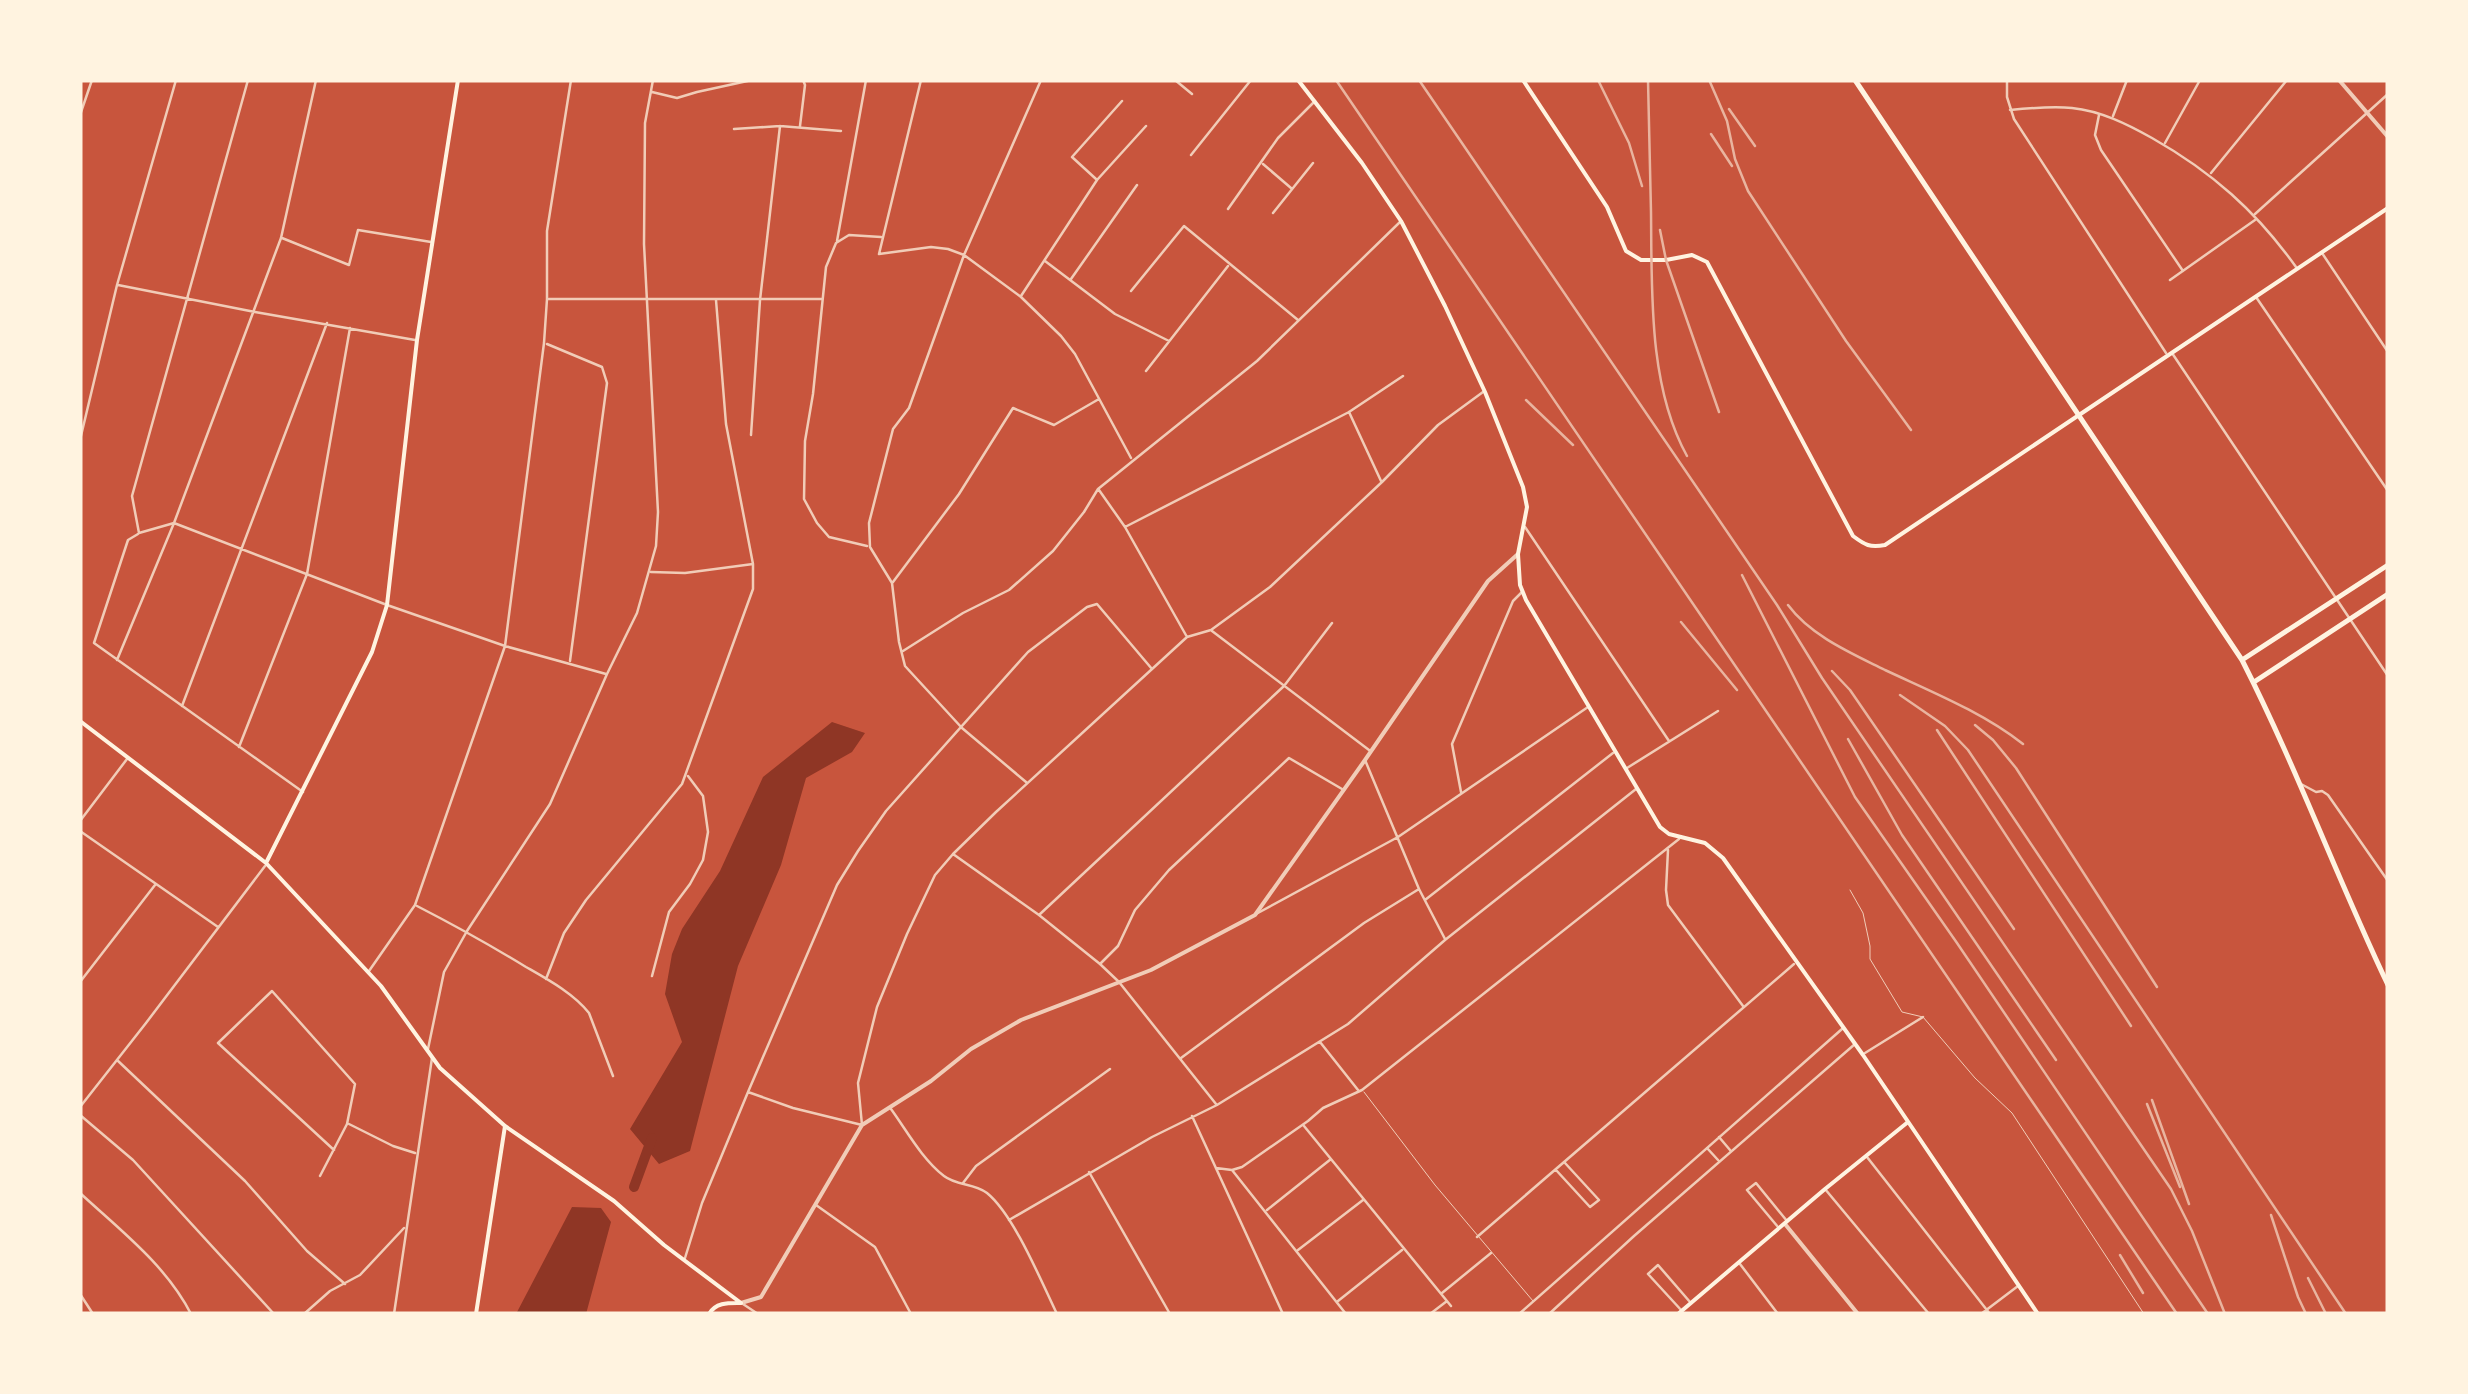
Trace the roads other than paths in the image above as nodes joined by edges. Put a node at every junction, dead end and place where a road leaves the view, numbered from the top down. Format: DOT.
graph roads {
  1 [pos="92,80"];
  2 [pos="176,80"];
  3 [pos="248,80"];
  4 [pos="316,80"];
  5 [pos="458,80"];
  6 [pos="571,80"];
  7 [pos="653,80"];
  8 [pos="752,80"];
  9 [pos="803,80"];
  10 [pos="866,80"];
  11 [pos="921,80"];
  12 [pos="1041,80"];
  13 [pos="1175,80"];
  14 [pos="1252,80"];
  15 [pos="1298,80"];
  16 [pos="1523,80"];
  17 [pos="1855,80"];
  18 [pos="2007,80"];
  19 [pos="2127,80"];
  20 [pos="2200,80"];
  21 [pos="2287,80"];
  22 [pos="2338,80"];
  23 [pos="651,92"];
  24 [pos="1192,94"];
  25 [pos="2388,94"];
  26 [pos="1122,101"];
  27 [pos="1314,101"];
  28 [pos="2010,110"];
  29 [pos="2368,112"];
  30 [pos="2100,114"];
  31 [pos="80,116"];
  32 [pos="2113,118"];
  33 [pos="780,126"];
  34 [pos="1146,126"];
  35 [pos="734,128"];
  36 [pos="800,128"];
  37 [pos="841,131"];
  38 [pos="2388,137"];
  39 [pos="2164,144"];
  40 [pos="1190,155"];
  41 [pos="1261,162"];
  42 [pos="1313,163"];
  43 [pos="2210,174"];
  44 [pos="1097,180"];
  45 [pos="1137,185"];
  46 [pos="1292,190"];
  47 [pos="1228,208"];
  48 [pos="2388,208"];
  49 [pos="1273,213"];
  50 [pos="2256,217"];
  51 [pos="1401,222"];
  52 [pos="883,237"];
  53 [pos="281,238"];
  54 [pos="431,242"];
  55 [pos="836,244"];
  56 [pos="2322,252"];
  57 [pos="964,256"];
  58 [pos="1044,261"];
  59 [pos="1230,264"];
  60 [pos="2297,268"];
  61 [pos="2183,271"];
  62 [pos="1070,280"];
  63 [pos="2170,280"];
  64 [pos="117,285"];
  65 [pos="1131,290"];
  66 [pos="2255,296"];
  67 [pos="1021,297"];
  68 [pos="187,298"];
  69 [pos="547,299"];
  70 [pos="823,299"];
  71 [pos="716,300"];
  72 [pos="760,300"];
  73 [pos="649,301"];
  74 [pos="254,312"];
  75 [pos="1300,321"];
  76 [pos="327,323"];
  77 [pos="350,328"];
  78 [pos="417,340"];
  79 [pos="1170,341"];
  80 [pos="544,343"];
  81 [pos="2388,352"];
  82 [pos="2169,353"];
  83 [pos="1146,371"];
  84 [pos="1403,376"];
  85 [pos="1484,392"];
  86 [pos="1100,399"];
  87 [pos="1349,412"];
  88 [pos="2078,416"];
  89 [pos="751,435"];
  90 [pos="80,440"];
  91 [pos="1133,461"];
  92 [pos="1382,482"];
  93 [pos="1098,489"];
  94 [pos="2388,491"];
  95 [pos="174,523"];
  96 [pos="1524,526"];
  97 [pos="1125,527"];
  98 [pos="140,533"];
  99 [pos="870,547"];
  100 [pos="241,548"];
  101 [pos="1518,554"];
  102 [pos="753,564"];
  103 [pos="2388,565"];
  104 [pos="650,572"];
  105 [pos="307,574"];
  106 [pos="892,583"];
  107 [pos="1523,592"];
  108 [pos="2388,594"];
  109 [pos="2337,599"];
  110 [pos="387,605"];
  111 [pos="2350,619"];
  112 [pos="1332,623"];
  113 [pos="1211,630"];
  114 [pos="1187,637"];
  115 [pos="505,646"];
  116 [pos="902,652"];
  117 [pos="118,660"];
  118 [pos="2242,660"];
  119 [pos="570,662"];
  120 [pos="1152,669"];
  121 [pos="607,674"];
  122 [pos="2388,676"];
  123 [pos="2254,682"];
  124 [pos="1284,686"];
  125 [pos="182,706"];
  126 [pos="1589,706"];
  127 [pos="1718,710"];
  128 [pos="80,721"];
  129 [pos="962,728"];
  130 [pos="1669,742"];
  131 [pos="239,746"];
  132 [pos="1370,751"];
  133 [pos="1615,751"];
  134 [pos="128,758"];
  135 [pos="1366,760"];
  136 [pos="1626,768"];
  137 [pos="686,773"];
  138 [pos="2300,783"];
  139 [pos="1028,784"];
  140 [pos="1637,788"];
  141 [pos="1344,790"];
  142 [pos="303,792"];
  143 [pos="1462,794"];
  144 [pos="80,821"];
  145 [pos="80,831"];
  146 [pos="1398,837"];
  147 [pos="1682,837"];
  148 [pos="1668,848"];
  149 [pos="953,854"];
  150 [pos="266,864"];
  151 [pos="2388,881"];
  152 [pos="156,884"];
  153 [pos="1420,889"];
  154 [pos="1850,890"];
  155 [pos="1425,900"];
  156 [pos="415,906"];
  157 [pos="1039,915"];
  158 [pos="1255,915"];
  159 [pos="218,928"];
  160 [pos="468,931"];
  161 [pos="1445,940"];
  162 [pos="1796,962"];
  163 [pos="2388,963"];
  164 [pos="1100,964"];
  165 [pos="2380,968"];
  166 [pos="368,972"];
  167 [pos="652,976"];
  168 [pos="546,979"];
  169 [pos="80,982"];
  170 [pos="1119,982"];
  171 [pos="2388,985"];
  172 [pos="1742,1006"];
  173 [pos="1923,1017"];
  174 [pos="1844,1028"];
  175 [pos="1320,1042"];
  176 [pos="1855,1044"];
  177 [pos="428,1050"];
  178 [pos="1863,1055"];
  179 [pos="432,1057"];
  180 [pos="1180,1059"];
  181 [pos="117,1060"];
  182 [pos="1110,1069"];
  183 [pos="612,1076"];
  184 [pos="1360,1090"];
  185 [pos="748,1092"];
  186 [pos="1217,1105"];
  187 [pos="80,1107"];
  188 [pos="890,1108"];
  189 [pos="80,1114"];
  190 [pos="1192,1116"];
  191 [pos="1908,1122"];
  192 [pos="348,1124"];
  193 [pos="862,1125"];
  194 [pos="1303,1125"];
  195 [pos="505,1126"];
  196 [pos="1719,1137"];
  197 [pos="1706,1148"];
  198 [pos="334,1150"];
  199 [pos="1731,1151"];
  200 [pos="417,1153"];
  201 [pos="1866,1156"];
  202 [pos="1331,1159"];
  203 [pos="1563,1162"];
  204 [pos="1719,1162"];
  205 [pos="1216,1168"];
  206 [pos="1554,1168"];
  207 [pos="1232,1170"];
  208 [pos="1090,1172"];
  209 [pos="320,1176"];
  210 [pos="962,1184"];
  211 [pos="1825,1189"];
  212 [pos="82,1195"];
  213 [pos="1364,1200"];
  214 [pos="80,1202"];
  215 [pos="815,1204"];
  216 [pos="1266,1211"];
  217 [pos="1009,1220"];
  218 [pos="1786,1222"];
  219 [pos="406,1227"];
  220 [pos="1778,1228"];
  221 [pos="1477,1237"];
  222 [pos="1404,1248"];
  223 [pos="1297,1250"];
  224 [pos="1491,1252"];
  225 [pos="685,1260"];
  226 [pos="1739,1262"];
  227 [pos="345,1284"];
  228 [pos="2018,1286"];
  229 [pos="1441,1293"];
  230 [pos="80,1294"];
  231 [pos="1447,1301"];
  232 [pos="1336,1302"];
  233 [pos="1534,1302"];
  234 [pos="742,1303"];
  235 [pos="1684,1309"];
  236 [pos="1988,1312"];
  237 [pos="93,1314"];
  238 [pos="191,1314"];
  239 [pos="274,1314"];
  240 [pos="304,1314"];
  241 [pos="394,1314"];
  242 [pos="476,1314"];
  243 [pos="709,1314"];
  244 [pos="758,1314"];
  245 [pos="911,1314"];
  246 [pos="1057,1314"];
  247 [pos="1170,1314"];
  248 [pos="1283,1314"];
  249 [pos="1346,1314"];
  250 [pos="1430,1314"];
  251 [pos="1458,1314"];
  252 [pos="1519,1314"];
  253 [pos="1548,1314"];
  254 [pos="1692,1314"];
  255 [pos="1778,1314"];
  256 [pos="1858,1314"];
  257 [pos="1929,1314"];
  258 [pos="1981,1314"];
  259 [pos="2038,1314"];
  260 [pos="2144,1314"];
  1 -- 31 [label="street"];
  2 -- 64 [label="street"];
  3 -- 68 [label="street"];
  4 -- 53 [label="street"];
  5 -- 54 [label="main road"];
  6 -- 69 [label="street"];
  7 -- 23 [label="street"];
  8 -- 23 [label="street"];
  9 -- 36 [label="street"];
  10 -- 55 [label="street"];
  11 -- 52 [label="street"];
  12 -- 57 [label="street"];
  13 -- 24 [label="street"];
  14 -- 40 [label="street"];
  15 -- 27 [label="main road"];
  16 -- 88 [label="main road"];
  17 -- 88 [label="main road"];
  18 -- 28 [label="street"];
  19 -- 32 [label="street"];
  20 -- 39 [label="street"];
  21 -- 43 [label="street"];
  22 -- 29 [label="street"];
  23 -- 73 [label="street"];
  25 -- 29 [label="street"];
  26 -- 44 [label="street"];
  27 -- 41 [label="street"];
  27 -- 51 [label="main road"];
  28 -- 30 [label="street"];
  28 -- 82 [label="street"];
  29 -- 38 [label="street"];
  29 -- 50 [label="street"];
  30 -- 32 [label="street"];
  30 -- 61 [label="street"];
  32 -- 39 [label="street"];
  33 -- 35 [label="street"];
  33 -- 36 [label="street"];
  33 -- 72 [label="street"];
  34 -- 44 [label="street"];
  36 -- 37 [label="street"];
  39 -- 43 [label="street"];
  41 -- 46 [label="street"];
  41 -- 47 [label="street"];
  42 -- 46 [label="street"];
  43 -- 50 [label="street"];
  44 -- 58 [label="street"];
  45 -- 62 [label="street"];
  46 -- 49 [label="street"];
  48 -- 56 [label="main road"];
  50 -- 60 [label="street"];
  50 -- 61 [label="street"];
  51 -- 75 [label="street"];
  51 -- 85 [label="main road"];
  52 -- 55 [label="street"];
  52 -- 57 [label="street"];
  53 -- 54 [label="street"];
  53 -- 74 [label="street"];
  54 -- 78 [label="main road"];
  55 -- 70 [label="street"];
  56 -- 60 [label="main road"];
  56 -- 81 [label="street"];
  57 -- 67 [label="street"];
  57 -- 99 [label="street"];
  58 -- 62 [label="street"];
  58 -- 67 [label="street"];
  59 -- 65 [label="street"];
  59 -- 75 [label="street"];
  59 -- 79 [label="street"];
  60 -- 66 [label="main road"];
  61 -- 63 [label="street"];
  62 -- 79 [label="street"];
  64 -- 68 [label="street"];
  64 -- 90 [label="street"];
  66 -- 82 [label="main road"];
  66 -- 94 [label="street"];
  67 -- 86 [label="street"];
  68 -- 74 [label="street"];
  68 -- 98 [label="street"];
  69 -- 73 [label="street"];
  69 -- 80 [label="street"];
  70 -- 72 [label="street"];
  70 -- 99 [label="street"];
  71 -- 72 [label="street"];
  71 -- 73 [label="street"];
  71 -- 102 [label="street"];
  72 -- 89 [label="street"];
  73 -- 104 [label="street"];
  74 -- 76 [label="street"];
  74 -- 95 [label="street"];
  75 -- 91 [label="street"];
  76 -- 77 [label="street"];
  76 -- 100 [label="street"];
  77 -- 78 [label="street"];
  77 -- 105 [label="street"];
  78 -- 110 [label="main road"];
  79 -- 83 [label="street"];
  80 -- 115 [label="street"];
  80 -- 119 [label="street"];
  82 -- 88 [label="main road"];
  82 -- 109 [label="street"];
  84 -- 87 [label="street"];
  85 -- 92 [label="street"];
  85 -- 96 [label="main road"];
  86 -- 91 [label="street"];
  86 -- 106 [label="street"];
  87 -- 92 [label="street"];
  87 -- 97 [label="street"];
  88 -- 118 [label="main road"];
  91 -- 93 [label="street"];
  92 -- 113 [label="street"];
  93 -- 97 [label="street"];
  93 -- 116 [label="street"];
  95 -- 98 [label="street"];
  95 -- 100 [label="street"];
  95 -- 117 [label="street"];
  96 -- 101 [label="main road"];
  96 -- 130 [label="street"];
  97 -- 114 [label="street"];
  98 -- 117 [label="street"];
  99 -- 106 [label="street"];
  100 -- 105 [label="street"];
  100 -- 125 [label="street"];
  101 -- 107 [label="main road"];
  101 -- 132 [label="street"];
  102 -- 104 [label="street"];
  102 -- 137 [label="street"];
  103 -- 109 [label="main road"];
  104 -- 121 [label="street"];
  105 -- 110 [label="street"];
  105 -- 131 [label="street"];
  106 -- 116 [label="street"];
  107 -- 126 [label="main road"];
  107 -- 143 [label="street"];
  108 -- 111 [label="main road"];
  109 -- 111 [label="street"];
  109 -- 118 [label="main road"];
  110 -- 115 [label="street"];
  110 -- 142 [label="main road"];
  111 -- 122 [label="street"];
  111 -- 123 [label="main road"];
  112 -- 124 [label="street"];
  113 -- 114 [label="street"];
  113 -- 124 [label="street"];
  114 -- 120 [label="street"];
  115 -- 119 [label="street"];
  115 -- 156 [label="street"];
  116 -- 129 [label="street"];
  117 -- 125 [label="street"];
  118 -- 123 [label="main road"];
  119 -- 121 [label="street"];
  120 -- 129 [label="street"];
  120 -- 139 [label="street"];
  121 -- 160 [label="street"];
  123 -- 138 [label="main road"];
  124 -- 132 [label="street"];
  124 -- 157 [label="street"];
  125 -- 131 [label="street"];
  126 -- 133 [label="main road"];
  126 -- 143 [label="street"];
  127 -- 130 [label="street"];
  128 -- 134 [label="main road"];
  129 -- 139 [label="street"];
  129 -- 185 [label="street"];
  130 -- 136 [label="street"];
  131 -- 142 [label="street"];
  132 -- 135 [label="street"];
  133 -- 136 [label="main road"];
  133 -- 155 [label="street"];
  134 -- 144 [label="street"];
  134 -- 150 [label="main road"];
  135 -- 141 [label="street"];
  135 -- 146 [label="street"];
  136 -- 140 [label="main road"];
  137 -- 167 [label="street"];
  137 -- 168 [label="street"];
  138 -- 151 [label="street"];
  138 -- 165 [label="main road"];
  139 -- 149 [label="street"];
  140 -- 147 [label="main road"];
  140 -- 161 [label="street"];
  141 -- 158 [label="street"];
  141 -- 164 [label="street"];
  142 -- 150 [label="main road"];
  143 -- 146 [label="street"];
  145 -- 152 [label="street"];
  146 -- 153 [label="street"];
  146 -- 158 [label="street"];
  147 -- 148 [label="street"];
  147 -- 162 [label="main road"];
  148 -- 172 [label="street"];
  148 -- 184 [label="street"];
  149 -- 157 [label="street"];
  149 -- 193 [label="street"];
  150 -- 159 [label="street"];
  150 -- 166 [label="main road"];
  152 -- 159 [label="street"];
  152 -- 169 [label="street"];
  153 -- 155 [label="street"];
  153 -- 180 [label="street"];
  154 -- 173 [label="lane"];
  155 -- 161 [label="street"];
  156 -- 160 [label="street"];
  156 -- 166 [label="street"];
  157 -- 164 [label="street"];
  158 -- 170 [label="street"];
  159 -- 181 [label="street"];
  160 -- 168 [label="street"];
  160 -- 177 [label="street"];
  161 -- 175 [label="street"];
  162 -- 172 [label="street"];
  162 -- 174 [label="main road"];
  163 -- 165 [label="street"];
  164 -- 170 [label="street"];
  165 -- 171 [label="main road"];
  166 -- 177 [label="main road"];
  168 -- 183 [label="street"];
  170 -- 180 [label="street"];
  170 -- 188 [label="street"];
  172 -- 203 [label="street"];
  173 -- 178 [label="street"];
  173 -- 260 [label="lane"];
  174 -- 176 [label="main road"];
  174 -- 196 [label="street"];
  175 -- 184 [label="street"];
  175 -- 186 [label="street"];
  176 -- 178 [label="main road"];
  176 -- 199 [label="street"];
  177 -- 179 [label="main road"];
  178 -- 191 [label="main road"];
  179 -- 195 [label="main road"];
  179 -- 200 [label="street"];
  180 -- 186 [label="street"];
  181 -- 187 [label="street"];
  181 -- 227 [label="street"];
  182 -- 210 [label="street"];
  184 -- 194 [label="street"];
  184 -- 221 [label="lane"];
  185 -- 193 [label="street"];
  185 -- 225 [label="street"];
  186 -- 190 [label="street"];
  188 -- 193 [label="street"];
  188 -- 210 [label="street"];
  189 -- 239 [label="street"];
  190 -- 205 [label="street"];
  190 -- 208 [label="street"];
  191 -- 201 [label="main road"];
  191 -- 228 [label="main road"];
  192 -- 198 [label="street"];
  192 -- 198 [label="street"];
  192 -- 200 [label="street"];
  193 -- 215 [label="street"];
  194 -- 202 [label="street"];
  194 -- 207 [label="street"];
  195 -- 225 [label="main road"];
  195 -- 242 [label="main road"];
  196 -- 197 [label="street"];
  196 -- 199 [label="street"];
  197 -- 204 [label="street"];
  197 -- 233 [label="street"];
  198 -- 209 [label="street"];
  199 -- 204 [label="street"];
  200 -- 219 [label="street"];
  201 -- 211 [label="main road"];
  201 -- 236 [label="street"];
  202 -- 213 [label="street"];
  202 -- 216 [label="street"];
  203 -- 206 [label="street"];
  203 -- 206 [label="street"];
  204 -- 253 [label="street"];
  205 -- 207 [label="street"];
  205 -- 248 [label="street"];
  206 -- 221 [label="street"];
  207 -- 216 [label="street"];
  208 -- 217 [label="street"];
  208 -- 247 [label="street"];
  210 -- 217 [label="street"];
  211 -- 218 [label="main road"];
  211 -- 257 [label="street"];
  212 -- 214 [label="street"];
  212 -- 238 [label="street"];
  213 -- 222 [label="street"];
  213 -- 223 [label="street"];
  215 -- 234 [label="street"];
  215 -- 245 [label="street"];
  216 -- 223 [label="street"];
  217 -- 246 [label="street"];
  218 -- 220 [label="main road"];
  218 -- 220 [label="street"];
  218 -- 256 [label="street"];
  219 -- 227 [label="street"];
  219 -- 241 [label="street"];
  220 -- 226 [label="main road"];
  221 -- 224 [label="lane"];
  222 -- 229 [label="street"];
  222 -- 232 [label="street"];
  223 -- 232 [label="street"];
  224 -- 229 [label="street"];
  224 -- 233 [label="lane"];
  225 -- 234 [label="main road"];
  226 -- 235 [label="main road"];
  226 -- 255 [label="street"];
  227 -- 240 [label="street"];
  228 -- 236 [label="street"];
  228 -- 259 [label="main road"];
  229 -- 231 [label="street"];
  230 -- 237 [label="street"];
  231 -- 250 [label="street"];
  231 -- 251 [label="street"];
  232 -- 249 [label="street"];
  233 -- 252 [label="street"];
  234 -- 243 [label="main road"];
  234 -- 244 [label="street"];
  235 -- 235 [label="street"];
  235 -- 254 [label="street"];
  236 -- 258 [label="street"];
}
